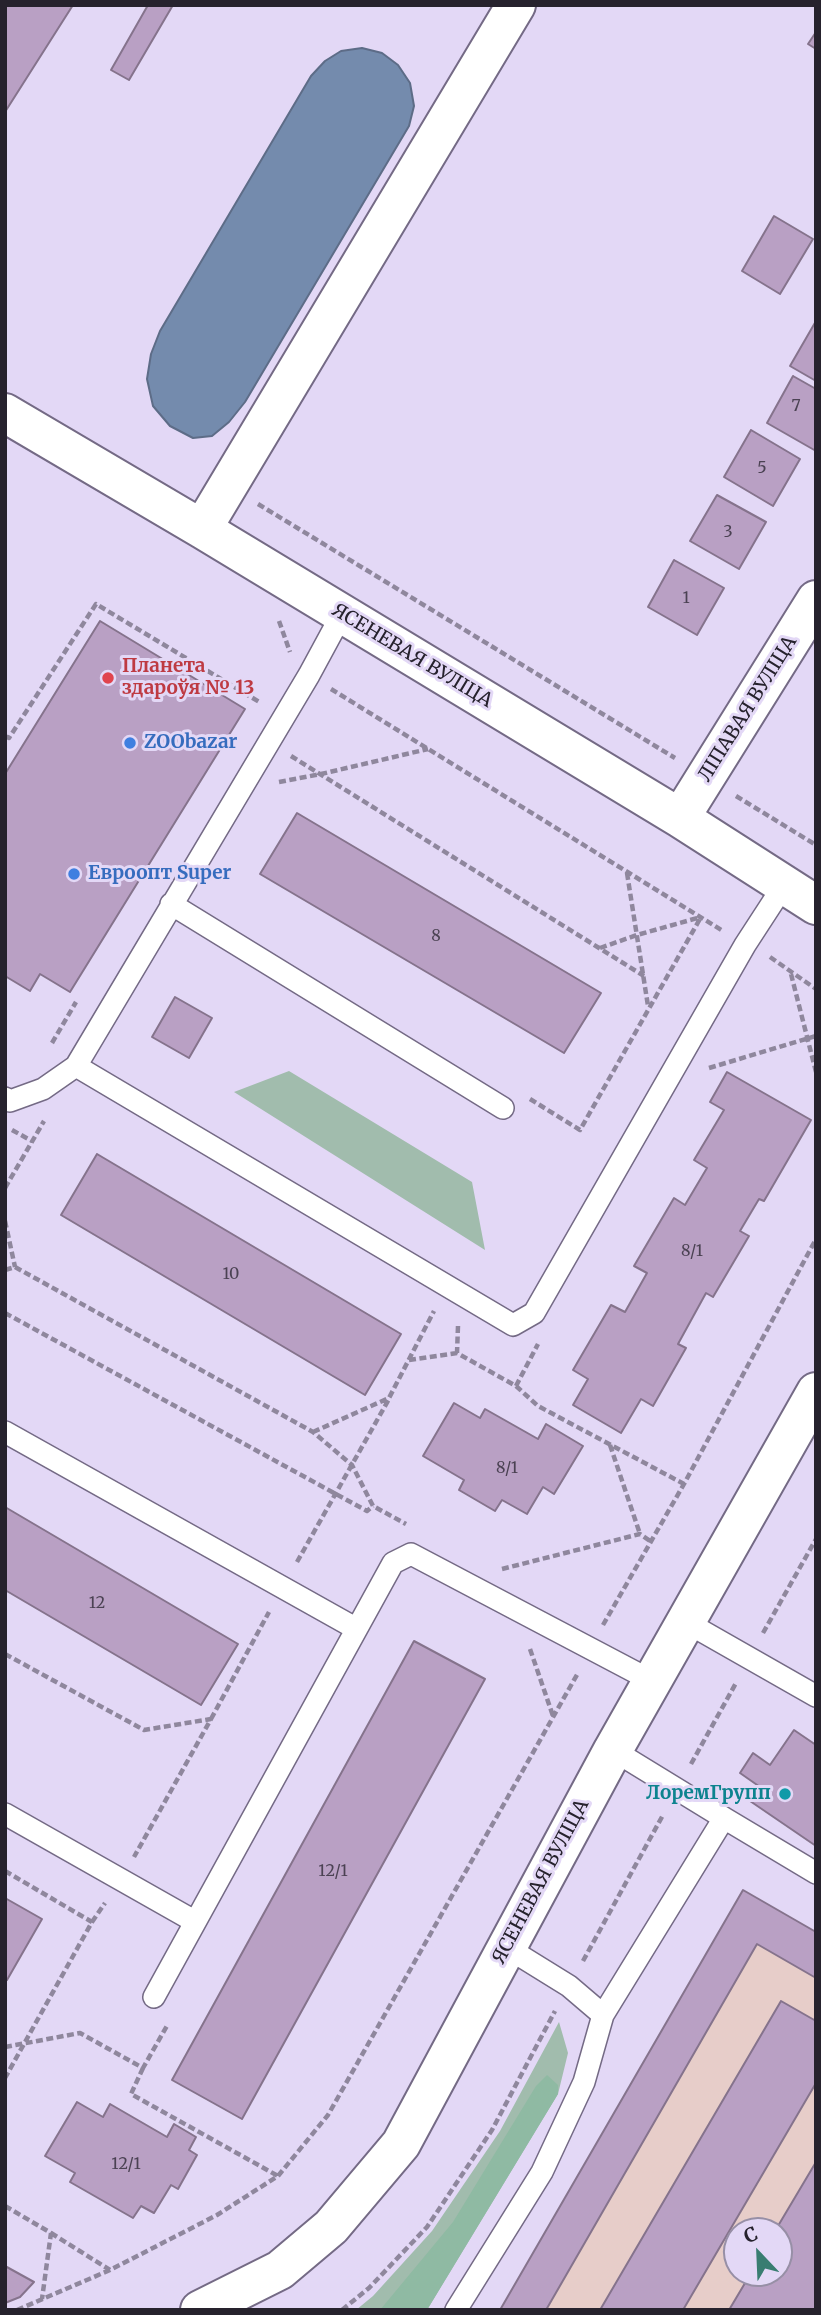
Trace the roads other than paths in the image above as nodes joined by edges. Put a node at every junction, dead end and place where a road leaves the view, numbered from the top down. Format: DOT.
graph roads {
  1 [pos="516,5"];
  2 [pos="5,413"];
  3 [pos="202,529"];
  4 [pos="816,600"];
  5 [pos="342,614"];
  6 [pos="680,818"];
  7 [pos="783,885"];
  8 [pos="171,904"];
  9 [pos="816,905"];
  10 [pos="76,1066"];
  11 [pos="5,1098"];
  12 [pos="503,1108"];
  13 [pos="816,1392"];
  14 [pos="5,1432"];
  15 [pos="686,1622"];
  16 [pos="355,1628"];
  17 [pos="652,1681"];
  18 [pos="816,1696"];
  19 [pos="613,1750"];
  20 [pos="5,1814"];
  21 [pos="724,1818"];
  22 [pos="816,1873"];
  23 [pos="194,1921"];
  24 [pos="506,1947"];
  25 [pos="154,1997"];
  26 [pos="603,2015"];
  27 [pos="200,2310"];
  28 [pos="456,2310"];
  1 -- 3 [label="street"];
  2 -- 3 [label="street, ЯСЕНЕВАЯ ВУЛІЦА"];
  3 -- 5 [label="street, ЯСЕНЕВАЯ ВУЛІЦА"];
  4 -- 6 [label="street, ЛІПАВАЯ ВУЛІЦА"];
  5 -- 6 [label="street, ЯСЕНЕВАЯ ВУЛІЦА"];
  5 -- 8 [label="lane"];
  6 -- 7 [label="street, ЯСЕНЕВАЯ ВУЛІЦА"];
  7 -- 9 [label="street, ЯСЕНЕВАЯ ВУЛІЦА"];
  7 -- 10 [label="lane"];
  8 -- 10 [label="lane"];
  8 -- 12 [label="lane"];
  10 -- 11 [label="lane"];
  13 -- 15 [label="street, ЯСЕНЕВАЯ ВУЛІЦА"];
  14 -- 16 [label="lane"];
  15 -- 17 [label="street, ЯСЕНЕВАЯ ВУЛІЦА"];
  15 -- 18 [label="lane"];
  16 -- 17 [label="lane"];
  16 -- 23 [label="lane"];
  17 -- 19 [label="street, ЯСЕНЕВАЯ ВУЛІЦА"];
  19 -- 21 [label="lane"];
  19 -- 24 [label="street, ЯСЕНЕВАЯ ВУЛІЦА"];
  20 -- 23 [label="lane"];
  21 -- 22 [label="lane"];
  21 -- 26 [label="lane"];
  23 -- 25 [label="lane"];
  24 -- 26 [label="lane"];
  24 -- 27 [label="street, ЯСЕНЕВАЯ ВУЛІЦА"];
  26 -- 28 [label="lane"];
}
